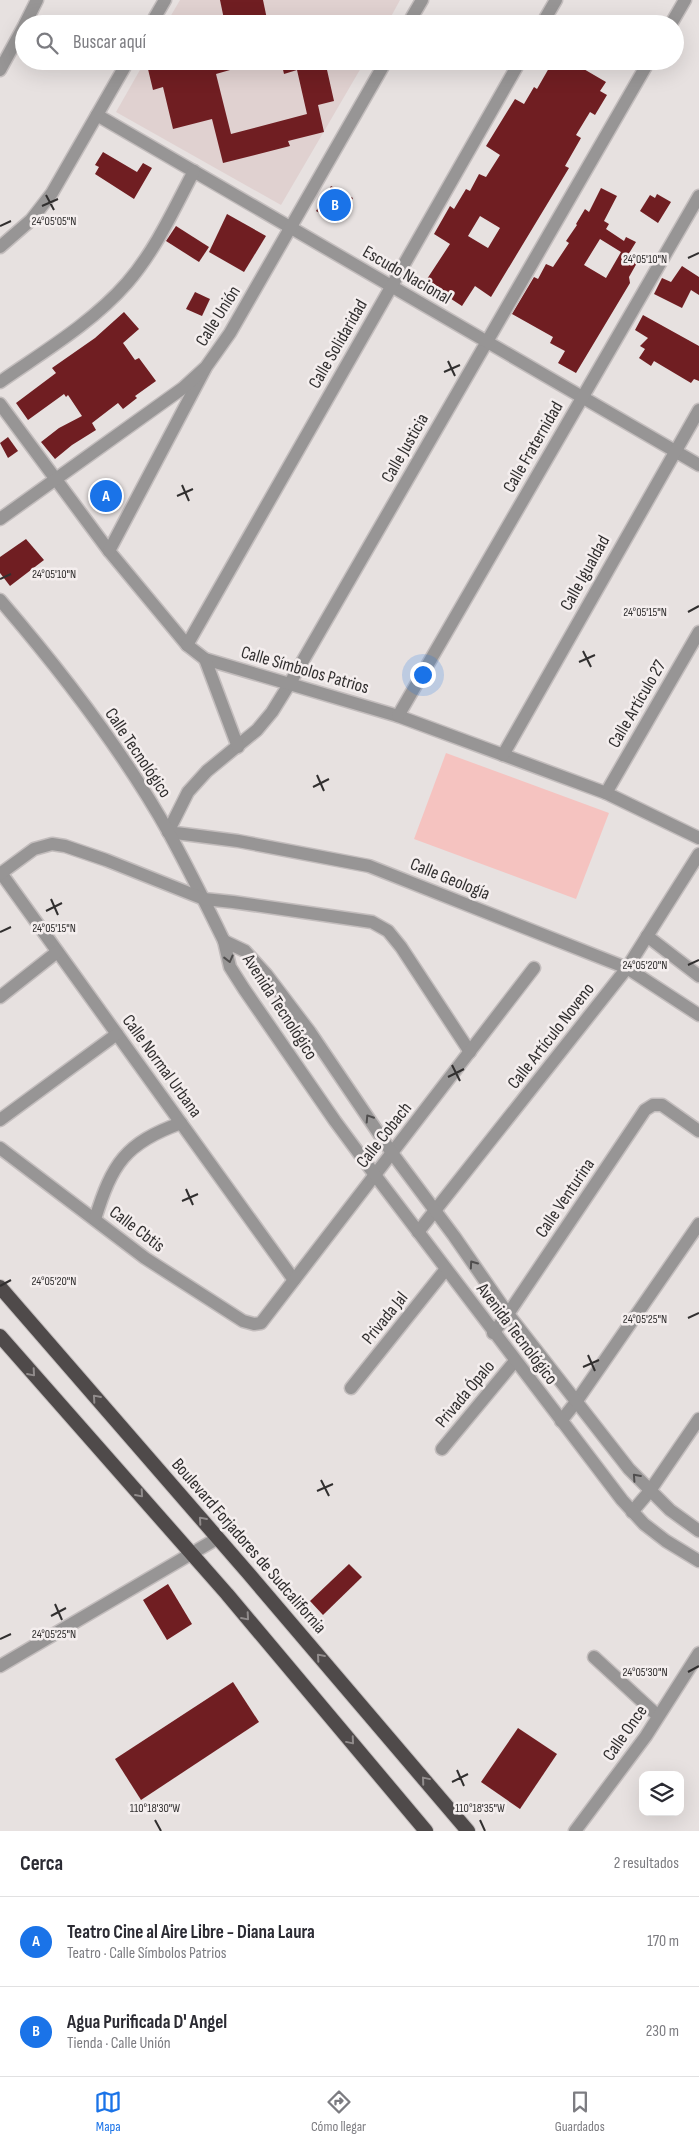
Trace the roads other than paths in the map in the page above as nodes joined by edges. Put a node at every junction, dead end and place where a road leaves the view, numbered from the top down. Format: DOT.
graph roads {
  1 [pos="37,0"];
  2 [pos="165,0"];
  3 [pos="422,0"];
  4 [pos="556,0"];
  5 [pos="685,0"];
  6 [pos="29,15"];
  7 [pos="156,15"];
  8 [pos="413,15"];
  9 [pos="547,15"];
  10 [pos="676,15"];
  11 [pos="15,42"];
  12 [pos="0,70"];
  13 [pos="123,70"];
  14 [pos="381,70"];
  15 [pos="515,70"];
  16 [pos="645,70"];
  17 [pos="97,115"];
  18 [pos="194,171"];
  19 [pos="699,196"];
  20 [pos="290,227"];
  21 [pos="0,247"];
  22 [pos="391,286"];
  23 [pos="486,341"];
  24 [pos="206,367"];
  25 [pos="0,382"];
  26 [pos="582,397"];
  27 [pos="0,404"];
  28 [pos="699,410"];
  29 [pos="675,451"];
  30 [pos="699,465"];
  31 [pos="56,480"];
  32 [pos="0,519"];
  33 [pos="109,551"];
  34 [pos="0,600"];
  35 [pos="699,632"];
  36 [pos="187,645"];
  37 [pos="205,659"];
  38 [pos="290,683"];
  39 [pos="398,716"];
  40 [pos="238,747"];
  41 [pos="503,755"];
  42 [pos="606,792"];
  43 [pos="168,832"];
  44 [pos="699,838"];
  45 [pos="699,854"];
  46 [pos="0,873"];
  47 [pos="204,899"];
  48 [pos="647,936"];
  49 [pos="224,940"];
  50 [pos="57,952"];
  51 [pos="534,968"];
  52 [pos="627,968"];
  53 [pos="699,976"];
  54 [pos="0,997"];
  55 [pos="699,1015"];
  56 [pos="117,1034"];
  57 [pos="470,1052"];
  58 [pos="0,1120"];
  59 [pos="181,1124"];
  60 [pos="699,1131"];
  61 [pos="0,1148"];
  62 [pos="392,1153"];
  63 [pos="375,1175"];
  64 [pos="435,1212"];
  65 [pos="95,1219"];
  66 [pos="699,1224"];
  67 [pos="418,1232"];
  68 [pos="446,1269"];
  69 [pos="294,1280"];
  70 [pos="0,1287"];
  71 [pos="508,1314"];
  72 [pos="261,1323"];
  73 [pos="493,1333"];
  74 [pos="0,1336"];
  75 [pos="515,1361"];
  76 [pos="351,1388"];
  77 [pos="576,1402"];
  78 [pos="699,1419"];
  79 [pos="561,1421"];
  80 [pos="442,1449"];
  81 [pos="649,1492"];
  82 [pos="632,1512"];
  83 [pos="699,1531"];
  84 [pos="218,1538"];
  85 [pos="190,1554"];
  86 [pos="699,1561"];
  87 [pos="699,1653"];
  88 [pos="594,1657"];
  89 [pos="0,1666"];
  90 [pos="658,1716"];
  91 [pos="426,1831"];
  92 [pos="468,1831"];
  93 [pos="576,1831"];
  1 -- 6 [label="street"];
  2 -- 7 [label="street"];
  3 -- 8 [label="street"];
  4 -- 9 [label="street"];
  5 -- 10 [label="street"];
  11 -- 12 [label="street"];
  13 -- 17 [label="street"];
  14 -- 20 [label="street, Calle Unión"];
  15 -- 22 [label="street, Calle Solidaridad"];
  16 -- 23 [label="street, Calle Justicia"];
  17 -- 18 [label="street, Escudo Nacional"];
  17 -- 21 [label="street"];
  18 -- 20 [label="street, Escudo Nacional"];
  18 -- 25 [label="street"];
  19 -- 26 [label="street, Calle Fraternidad"];
  20 -- 22 [label="street, Escudo Nacional"];
  20 -- 24 [label="street, Calle Unión"];
  22 -- 23 [label="street, Escudo Nacional"];
  22 -- 36 [label="street, Calle Solidaridad"];
  23 -- 26 [label="street, Escudo Nacional"];
  23 -- 38 [label="street, Calle Justicia"];
  24 -- 31 [label="street, Calle Unión"];
  24 -- 33 [label="street"];
  26 -- 29 [label="street, Escudo Nacional"];
  26 -- 39 [label="street, Calle Fraternidad"];
  27 -- 31 [label="street, Calle Símbolos Patrios"];
  28 -- 29 [label="street, Calle Igualdad"];
  29 -- 30 [label="street, Escudo Nacional"];
  29 -- 41 [label="street, Calle Igualdad"];
  31 -- 32 [label="street, Calle Unión"];
  31 -- 33 [label="street, Calle Símbolos Patrios"];
  33 -- 36 [label="street, Calle Símbolos Patrios"];
  34 -- 43 [label="street, Calle Tecnológico"];
  35 -- 42 [label="street, Calle Artículo 27"];
  36 -- 37 [label="street, Calle Símbolos Patrios"];
  37 -- 38 [label="street, Calle Símbolos Patrios"];
  37 -- 40 [label="street"];
  38 -- 39 [label="street, Calle Símbolos Patrios"];
  38 -- 40 [label="street, Calle Justicia"];
  39 -- 41 [label="street, Calle Símbolos Patrios"];
  40 -- 43 [label="street, Calle Justicia"];
  41 -- 42 [label="street, Calle Símbolos Patrios"];
  42 -- 44 [label="street, Calle Símbolos Patrios"];
  43 -- 47 [label="street, Calle Tecnológico"];
  43 -- 52 [label="street, Calle Geología"];
  45 -- 48 [label="street, Calle Artículo Noveno"];
  46 -- 47 [label="street"];
  46 -- 50 [label="street, Calle Normal Urbana"];
  47 -- 49 [label="street, Calle Tecnológico"];
  47 -- 57 [label="street"];
  48 -- 52 [label="street, Calle Artículo Noveno"];
  48 -- 53 [label="street"];
  62 -- 49 [label="street, Avenida Tecnológico, one-way"];
  49 -- 63 [label="street, Avenida Tecnológico, one-way"];
  50 -- 54 [label="street"];
  50 -- 56 [label="street, Calle Normal Urbana"];
  51 -- 57 [label="street, Calle Cobach"];
  52 -- 55 [label="street, Calle Geología"];
  52 -- 64 [label="street, Calle Artículo Noveno"];
  56 -- 58 [label="street"];
  56 -- 59 [label="street, Calle Normal Urbana"];
  57 -- 62 [label="street, Calle Cobach"];
  59 -- 65 [label="street"];
  59 -- 69 [label="street, Calle Normal Urbana"];
  60 -- 71 [label="street, Calle Venturina"];
  61 -- 65 [label="street, Calle Cbtis"];
  62 -- 63 [label="street, Calle Cobach"];
  62 -- 64 [label="street, Avenida Tecnológico"];
  63 -- 67 [label="street, Avenida Tecnológico"];
  63 -- 69 [label="street, Calle Cobach"];
  64 -- 67 [label="street, Calle Artículo Noveno"];
  71 -- 64 [label="street, Avenida Tecnológico, one-way"];
  65 -- 72 [label="street, Calle Cbtis"];
  66 -- 77 [label="street"];
  67 -- 68 [label="street, Avenida Tecnológico"];
  68 -- 73 [label="street, Avenida Tecnológico"];
  68 -- 76 [label="street, Privada Jal"];
  69 -- 72 [label="street, Calle Cobach"];
  84 -- 70 [label="highway, Boulevard Forjadores de Sudcalifornia, one-way"];
  71 -- 73 [label="street, Calle Venturina"];
  71 -- 77 [label="street, Avenida Tecnológico"];
  73 -- 75 [label="street, Avenida Tecnológico"];
  74 -- 85 [label="highway, one-way"];
  75 -- 79 [label="street, Avenida Tecnológico"];
  75 -- 80 [label="street, Privada Ópalo"];
  77 -- 79 [label="street"];
  81 -- 77 [label="street, Avenida Tecnológico, one-way"];
  78 -- 81 [label="street"];
  79 -- 82 [label="street, Avenida Tecnológico"];
  81 -- 82 [label="street"];
  81 -- 83 [label="street, Avenida Tecnológico"];
  82 -- 86 [label="street, Avenida Tecnológico"];
  84 -- 85 [label="street"];
  92 -- 84 [label="highway, Boulevard Forjadores de Sudcalifornia, one-way"];
  85 -- 89 [label="street"];
  85 -- 91 [label="highway, one-way"];
  87 -- 90 [label="street, Calle Once"];
  88 -- 90 [label="street"];
  90 -- 93 [label="street, Calle Once"];
}
